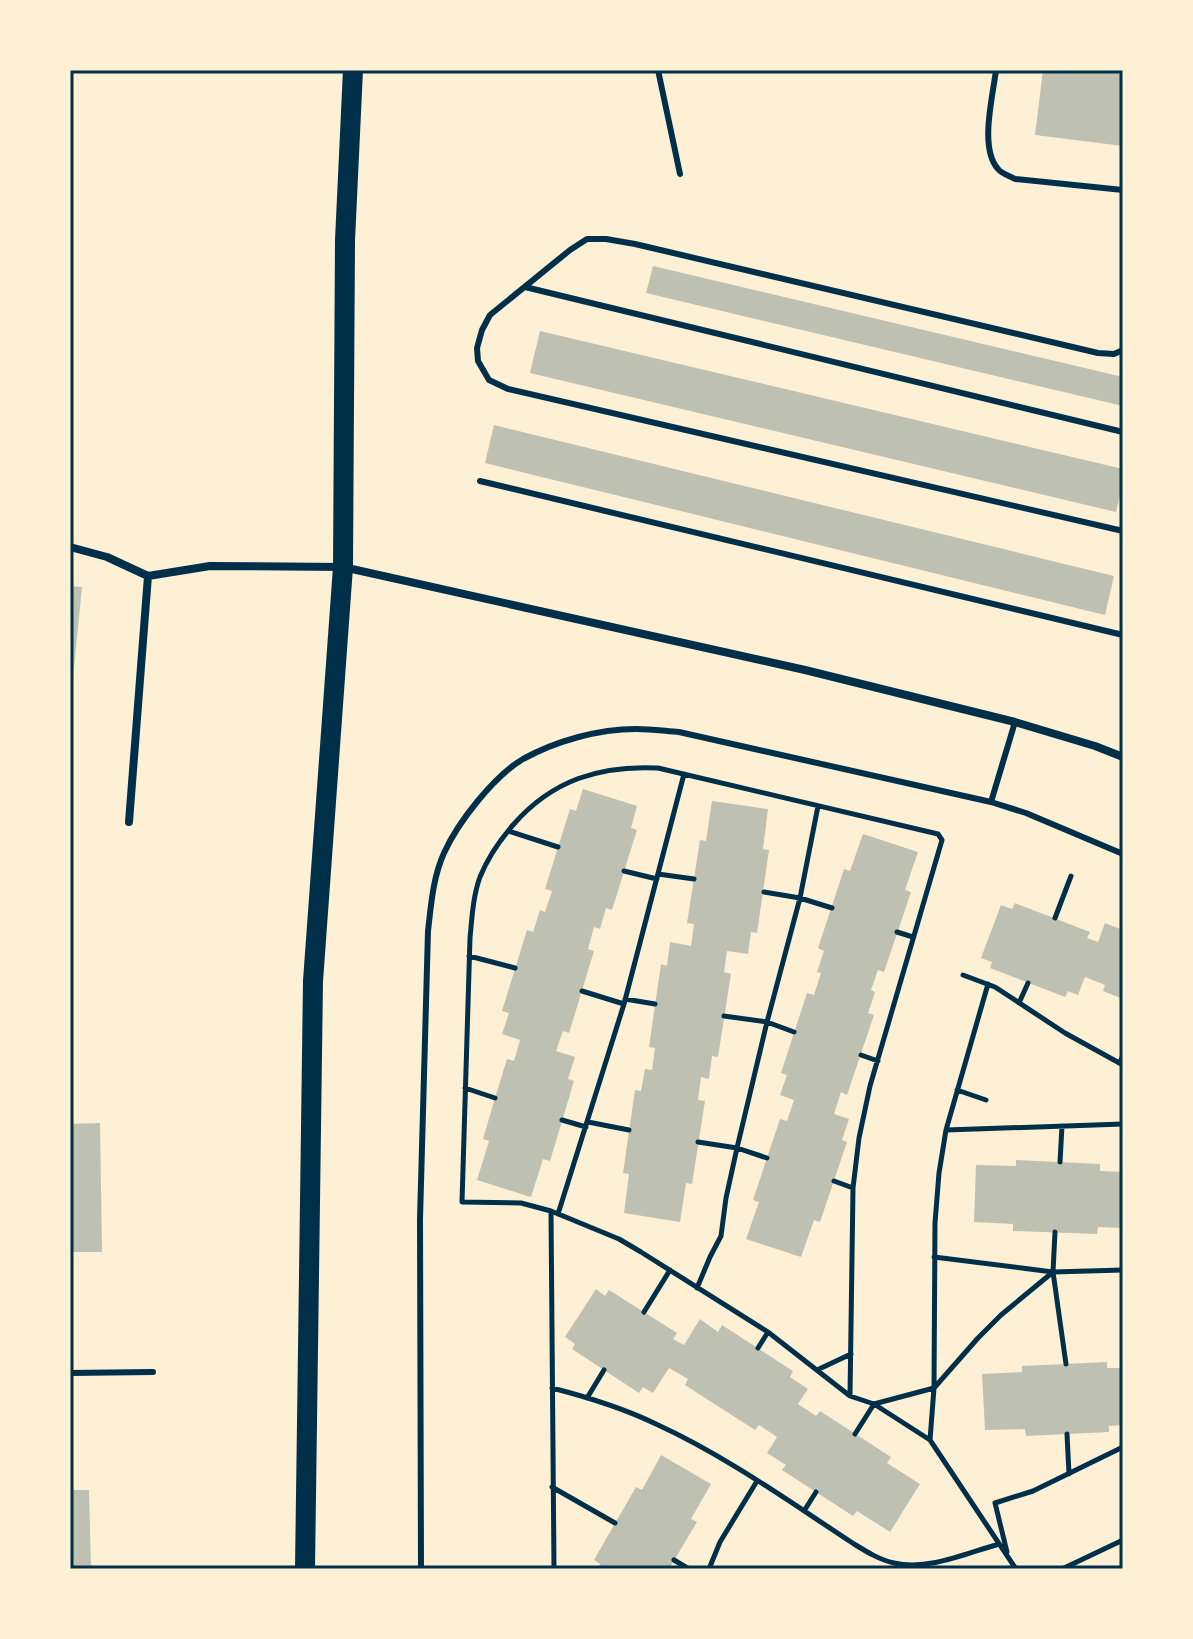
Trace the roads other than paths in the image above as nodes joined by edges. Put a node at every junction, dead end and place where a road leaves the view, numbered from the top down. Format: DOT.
graph roads {
  1 [pos="353,70"];
  2 [pos="658,70"];
  3 [pos="996,70"];
  4 [pos="680,174"];
  5 [pos="1123,190"];
  6 [pos="525,287"];
  7 [pos="1123,350"];
  8 [pos="1123,432"];
  9 [pos="480,481"];
  10 [pos="1123,531"];
  11 [pos="70,547"];
  12 [pos="343,567"];
  13 [pos="148,576"];
  14 [pos="1123,635"];
  15 [pos="1015,722"];
  16 [pos="1123,757"];
  17 [pos="991,802"];
  18 [pos="129,822"];
  19 [pos="1123,854"];
  20 [pos="153,1372"];
  21 [pos="70,1373"];
  22 [pos="305,1569"];
  23 [pos="421,1569"];
  1 -- 12 [label="main road"];
  2 -- 4 [label="lane"];
  3 -- 5 [label="lane"];
  6 -- 7 [label="lane"];
  6 -- 8 [label="lane"];
  6 -- 10 [label="lane"];
  9 -- 14 [label="lane"];
  11 -- 13 [label="street"];
  12 -- 13 [label="street"];
  12 -- 15 [label="street"];
  12 -- 22 [label="main road"];
  13 -- 18 [label="street"];
  15 -- 16 [label="street"];
  15 -- 17 [label="lane"];
  17 -- 19 [label="lane"];
  17 -- 23 [label="lane"];
  20 -- 21 [label="lane"];
}
